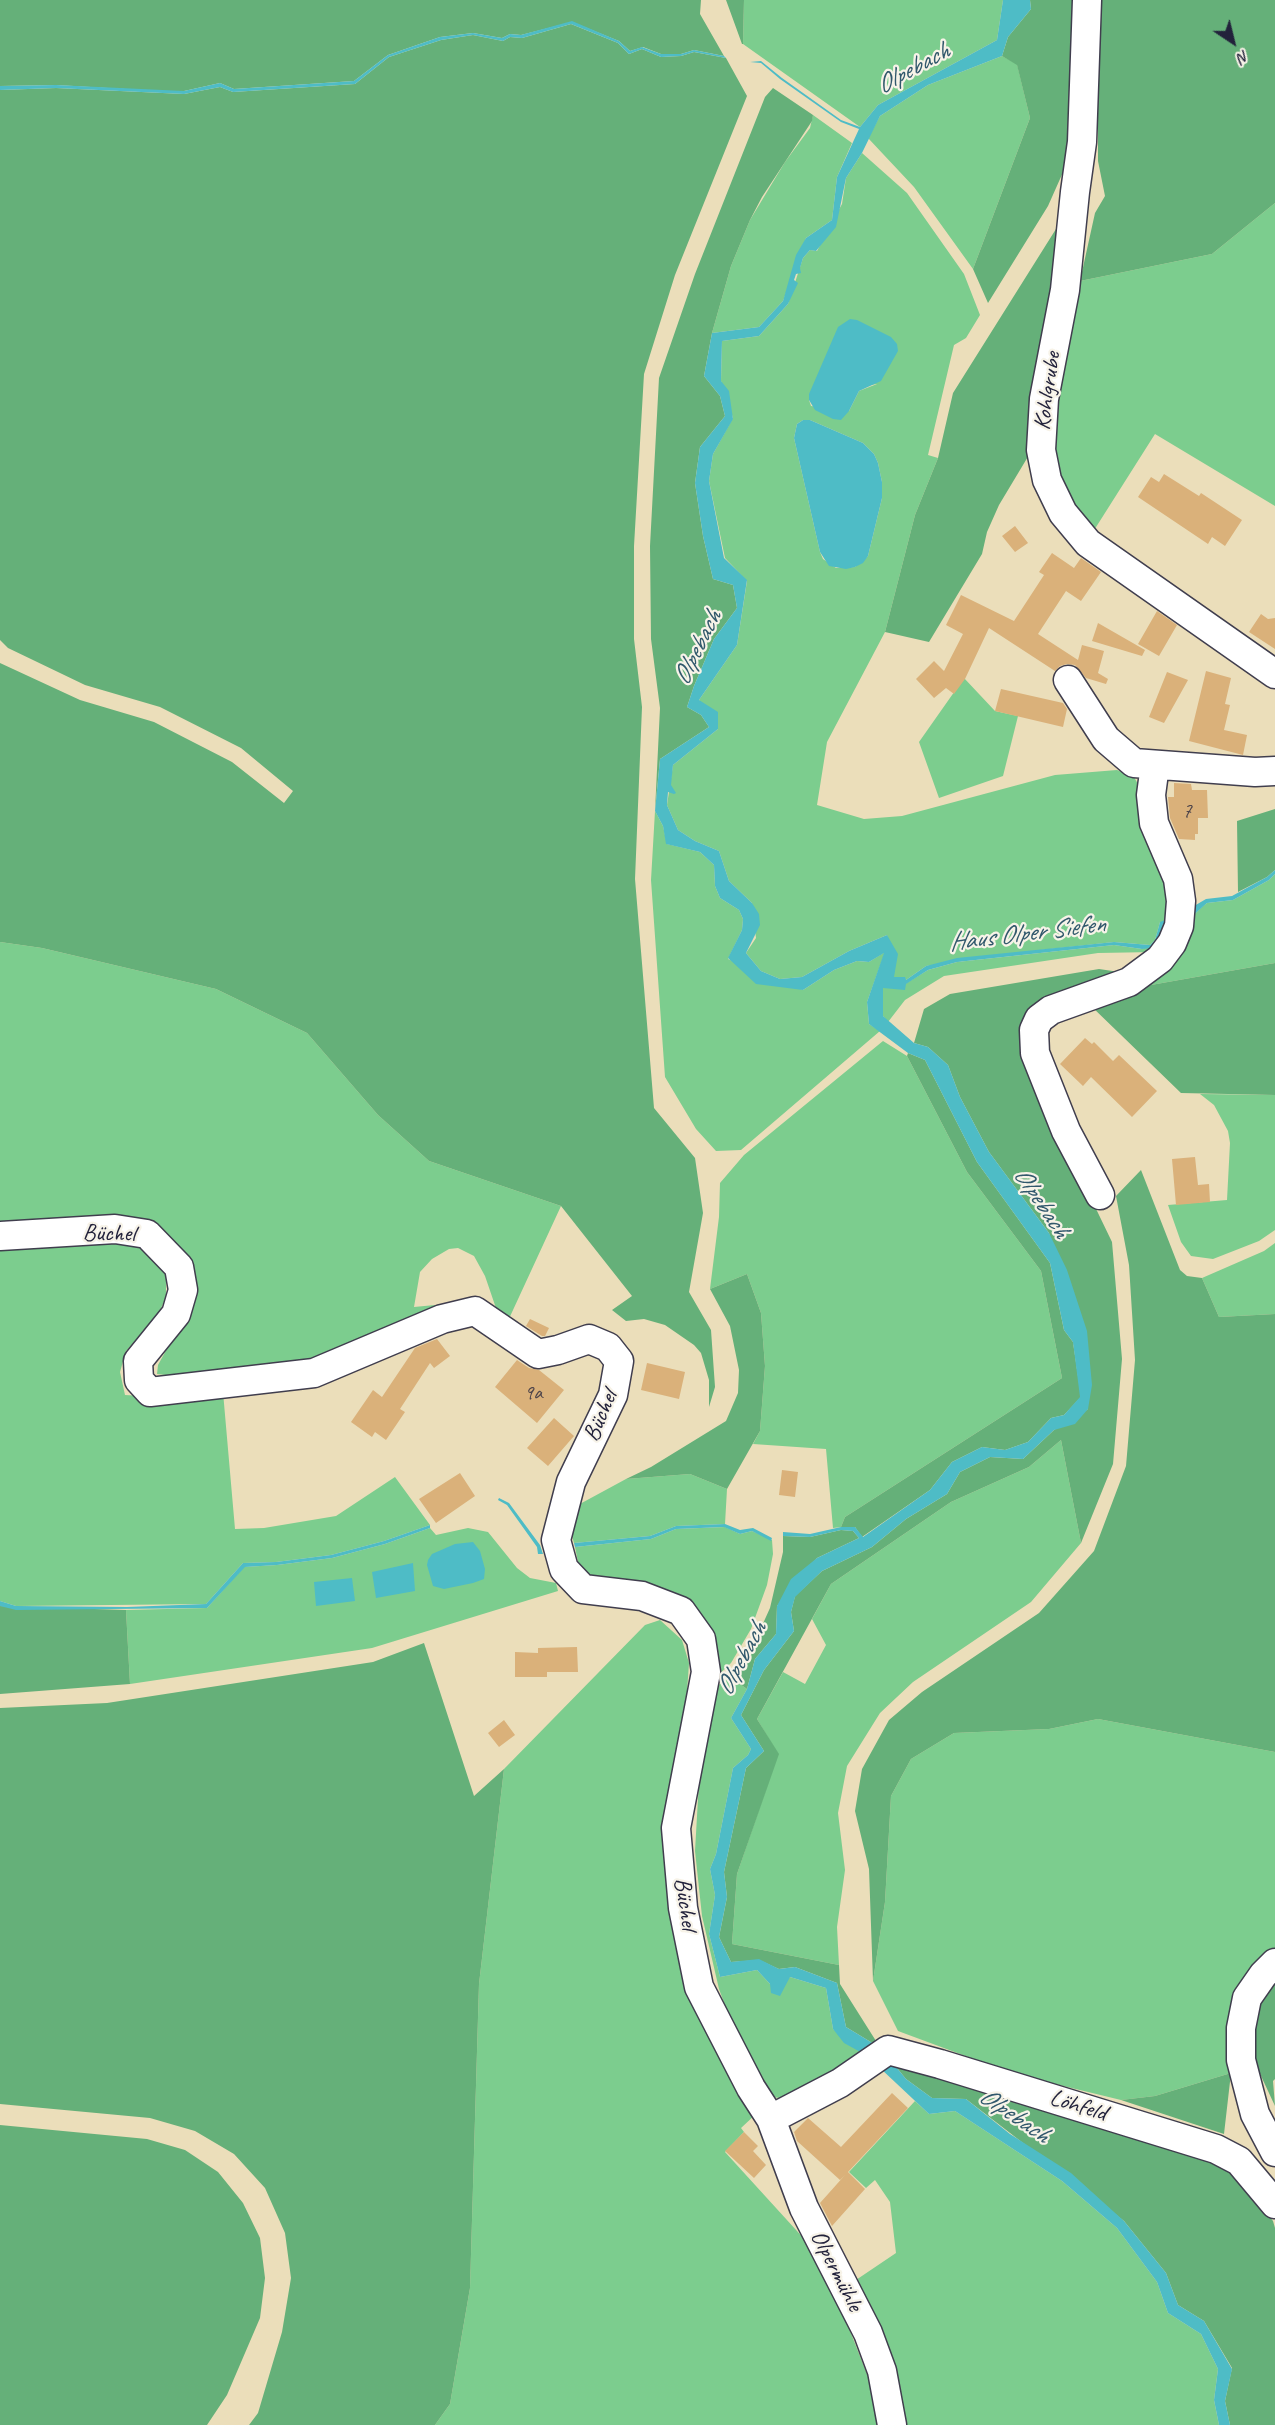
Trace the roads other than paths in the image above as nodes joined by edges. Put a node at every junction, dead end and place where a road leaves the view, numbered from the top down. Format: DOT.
graph roads {
  1 [pos="1087,0"];
  2 [pos="1275,674"];
  3 [pos="1068,680"];
  4 [pos="1155,765"];
  5 [pos="1275,771"];
  6 [pos="1100,1195"];
  7 [pos="0,1236"];
  8 [pos="1275,1963"];
  9 [pos="771,2119"];
  10 [pos="1275,2152"];
  11 [pos="1275,2204"];
  12 [pos="892,2425"];
  1 -- 2 [label="street, Kohlgrube"];
  3 -- 4 [label="street"];
  4 -- 5 [label="street"];
  4 -- 6 [label="street"];
  7 -- 9 [label="street, Büchel"];
  8 -- 10 [label="street"];
  9 -- 11 [label="street, Löhfeld"];
  9 -- 12 [label="street, Olpermühle"];
}
